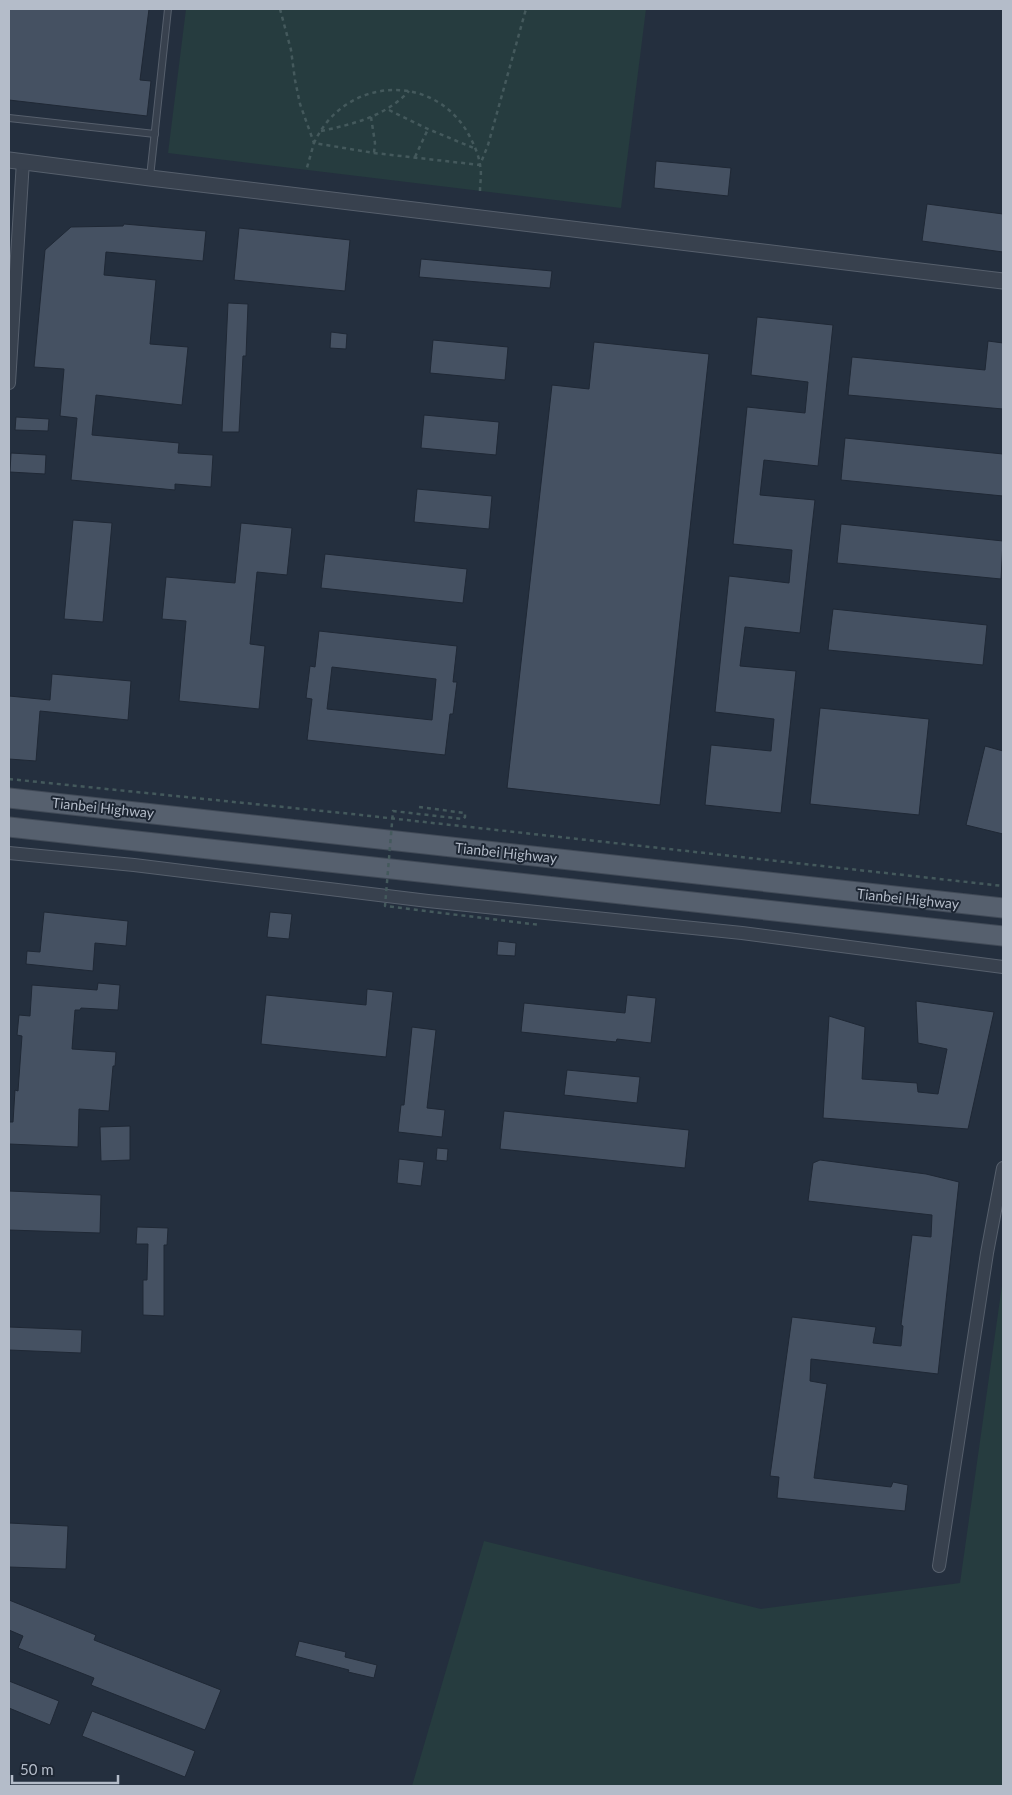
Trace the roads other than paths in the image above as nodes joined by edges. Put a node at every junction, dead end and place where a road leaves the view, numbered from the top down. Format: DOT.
graph roads {
  1 [pos="168,9"];
  2 [pos="9,118"];
  3 [pos="155,134"];
  4 [pos="16,161"];
  5 [pos="150,178"];
  6 [pos="1003,281"];
  7 [pos="9,383"];
  8 [pos="9,798"];
  9 [pos="9,828"];
  10 [pos="9,853"];
  11 [pos="1003,908"];
  12 [pos="1003,936"];
  13 [pos="1003,967"];
  14 [pos="1003,1168"];
  15 [pos="939,1566"];
  1 -- 3 [label="lane"];
  2 -- 3 [label="lane"];
  3 -- 5 [label="lane"];
  4 -- 5 [label="street"];
  4 -- 7 [label="street"];
  5 -- 6 [label="street"];
  8 -- 11 [label="main road, Tianbei Highway"];
  9 -- 12 [label="main road, Tianbei Highway"];
  10 -- 13 [label="street"];
  14 -- 15 [label="street"];
}
